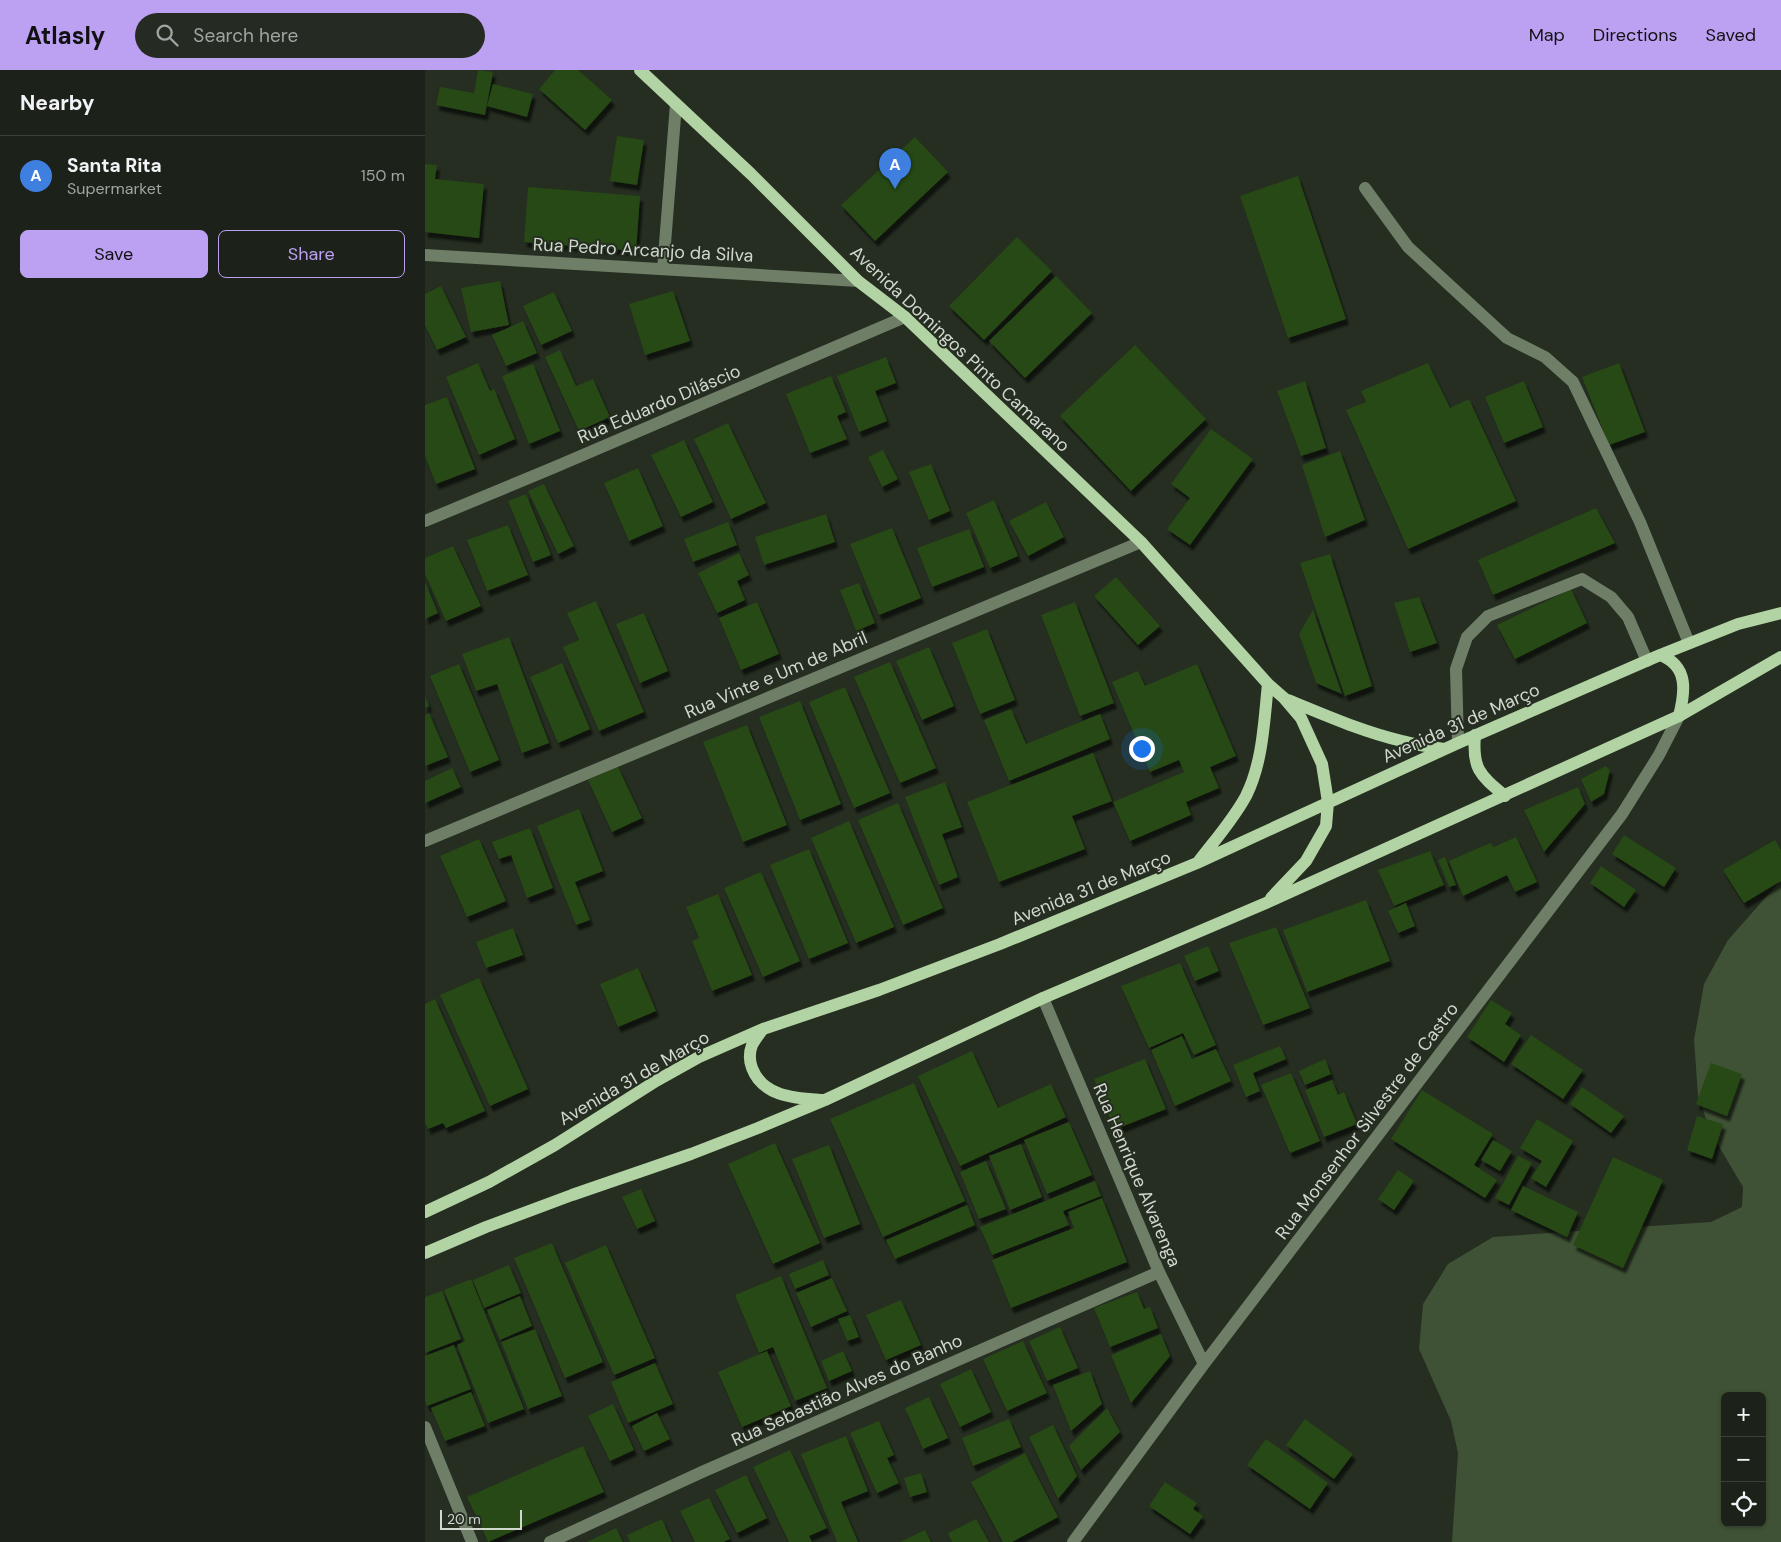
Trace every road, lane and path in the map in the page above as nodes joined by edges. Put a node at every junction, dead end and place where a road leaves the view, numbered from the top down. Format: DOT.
graph roads {
  1 [pos="640,70"];
  2 [pos="677,104"];
  3 [pos="1365,188"];
  4 [pos="425,255"];
  5 [pos="663,269"];
  6 [pos="858,281"];
  7 [pos="905,318"];
  8 [pos="425,521"];
  9 [pos="1141,542"];
  10 [pos="1781,613"];
  11 [pos="1689,644"];
  12 [pos="1660,655"];
  13 [pos="1781,657"];
  14 [pos="1647,661"];
  15 [pos="1268,684"];
  16 [pos="1284,698"];
  17 [pos="1679,716"];
  18 [pos="1475,735"];
  19 [pos="1458,742"];
  20 [pos="1445,749"];
  21 [pos="1505,796"];
  22 [pos="1329,802"];
  23 [pos="425,841"];
  24 [pos="1197,863"];
  25 [pos="1266,903"];
  26 [pos="1043,998"];
  27 [pos="763,1029"];
  28 [pos="825,1100"];
  29 [pos="425,1212"];
  30 [pos="425,1253"];
  31 [pos="1159,1272"];
  32 [pos="1203,1364"];
  33 [pos="425,1427"];
  34 [pos="472,1542"];
  35 [pos="550,1542"];
  36 [pos="1073,1542"];
  1 -- 2 [label="main road, Avenida Domingos Pinto Camarano"];
  2 -- 5 [label="street"];
  2 -- 6 [label="main road, Avenida Domingos Pinto Camarano"];
  3 -- 11 [label="street"];
  4 -- 5 [label="street, Rua Pedro Arcanjo da Silva"];
  5 -- 6 [label="street, Rua Pedro Arcanjo da Silva"];
  6 -- 7 [label="main road, Avenida Domingos Pinto Camarano"];
  7 -- 8 [label="street, Rua Eduardo Diláscio"];
  7 -- 9 [label="main road, Avenida Domingos Pinto Camarano"];
  9 -- 15 [label="main road, Avenida Domingos Pinto Camarano"];
  9 -- 23 [label="street, Rua Vinte e Um de Abril"];
  10 -- 11 [label="main road, Avenida 31 de Março"];
  11 -- 12 [label="main road, Avenida 31 de Março"];
  12 -- 14 [label="main road, Avenida 31 de Março"];
  12 -- 17 [label="main road"];
  13 -- 17 [label="main road"];
  14 -- 18 [label="main road, Avenida 31 de Março"];
  14 -- 19 [label="street"];
  15 -- 16 [label="main road, Avenida Domingos Pinto Camarano"];
  15 -- 24 [label="main road"];
  16 -- 20 [label="main road"];
  16 -- 22 [label="main road"];
  17 -- 21 [label="main road"];
  17 -- 32 [label="street, Rua Monsenhor Silvestre de Castro"];
  18 -- 19 [label="main road, Avenida 31 de Março"];
  18 -- 21 [label="main road"];
  19 -- 20 [label="main road, Avenida 31 de Março"];
  20 -- 22 [label="main road, Avenida 31 de Março"];
  21 -- 25 [label="main road"];
  22 -- 24 [label="main road, Avenida 31 de Março"];
  22 -- 25 [label="main road"];
  24 -- 27 [label="main road, Avenida 31 de Março"];
  25 -- 26 [label="main road"];
  26 -- 28 [label="main road"];
  26 -- 31 [label="street, Rua Henrique Alvarenga"];
  27 -- 28 [label="main road"];
  27 -- 29 [label="main road, Avenida 31 de Março"];
  28 -- 30 [label="main road"];
  31 -- 32 [label="street, Rua Henrique Alvarenga"];
  31 -- 35 [label="street, Rua Sebastião Alves do Banho"];
  32 -- 36 [label="street, Rua Monsenhor Silvestre de Castro"];
  33 -- 34 [label="street"];
}
